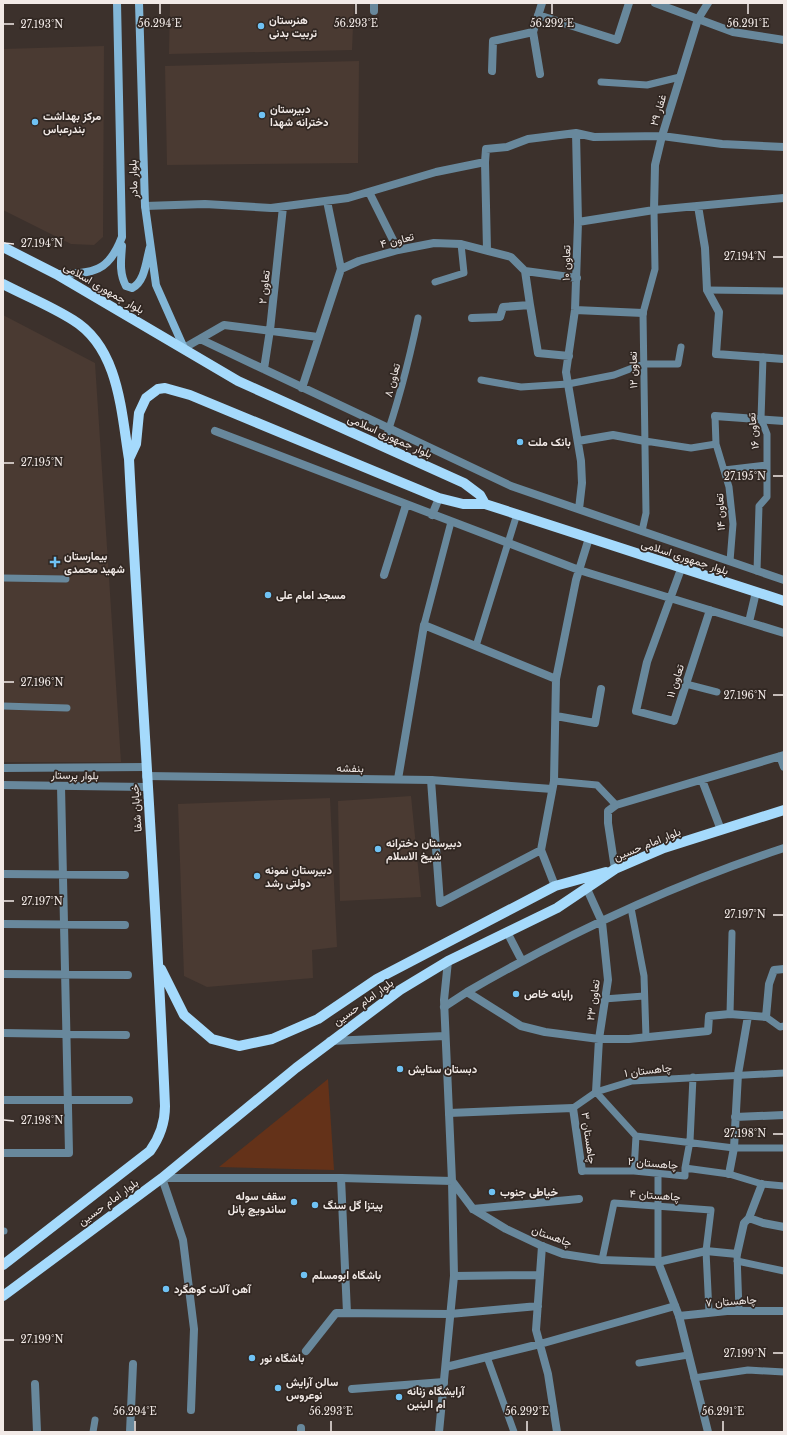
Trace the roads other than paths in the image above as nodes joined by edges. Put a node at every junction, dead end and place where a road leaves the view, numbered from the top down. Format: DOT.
graph roads {
  1 [pos="117,3"];
  2 [pos="139,3"];
  3 [pos="542,3"];
  4 [pos="629,3"];
  5 [pos="655,3"];
  6 [pos="708,3"];
  7 [pos="538,15"];
  8 [pos="698,19"];
  9 [pos="533,32"];
  10 [pos="784,40"];
  11 [pos="492,71"];
  12 [pos="540,74"];
  13 [pos="680,77"];
  14 [pos="601,82"];
  15 [pos="576,133"];
  16 [pos="662,136"];
  17 [pos="784,147"];
  18 [pos="485,162"];
  19 [pos="369,192"];
  20 [pos="784,198"];
  21 [pos="327,201"];
  22 [pos="145,206"];
  23 [pos="698,206"];
  24 [pos="284,207"];
  25 [pos="654,210"];
  26 [pos="578,222"];
  27 [pos="122,237"];
  28 [pos="461,244"];
  29 [pos="150,245"];
  30 [pos="3,247"];
  31 [pos="398,250"];
  32 [pos="487,250"];
  33 [pos="341,269"];
  34 [pos="525,271"];
  35 [pos="56,274"];
  36 [pos="577,278"];
  37 [pos="435,282"];
  38 [pos="3,284"];
  39 [pos="707,290"];
  40 [pos="784,291"];
  41 [pos="530,304"];
  42 [pos="575,310"];
  43 [pos="643,313"];
  44 [pos="418,318"];
  45 [pos="472,318"];
  46 [pos="270,330"];
  47 [pos="318,337"];
  48 [pos="200,339"];
  49 [pos="681,347"];
  50 [pos="184,348"];
  51 [pos="569,356"];
  52 [pos="762,357"];
  53 [pos="784,358"];
  54 [pos="643,364"];
  55 [pos="264,369"];
  56 [pos="481,380"];
  57 [pos="568,384"];
  58 [pos="302,388"];
  59 [pos="715,416"];
  60 [pos="761,419"];
  61 [pos="784,421"];
  62 [pos="389,428"];
  63 [pos="215,431"];
  64 [pos="645,440"];
  65 [pos="578,441"];
  66 [pos="716,444"];
  67 [pos="383,446"];
  68 [pos="128,459"];
  69 [pos="767,465"];
  70 [pos="724,470"];
  71 [pos="439,498"];
  72 [pos="485,504"];
  73 [pos="406,505"];
  74 [pos="579,509"];
  75 [pos="517,514"];
  76 [pos="432,515"];
  77 [pos="451,522"];
  78 [pos="642,531"];
  79 [pos="589,538"];
  80 [pos="508,543"];
  81 [pos="730,562"];
  82 [pos="681,568"];
  83 [pos="579,570"];
  84 [pos="757,571"];
  85 [pos="384,575"];
  86 [pos="3,578"];
  87 [pos="66,579"];
  88 [pos="784,580"];
  89 [pos="756,592"];
  90 [pos="672,598"];
  91 [pos="784,601"];
  92 [pos="710,610"];
  93 [pos="749,622"];
  94 [pos="424,624"];
  95 [pos="784,633"];
  96 [pos="476,646"];
  97 [pos="556,679"];
  98 [pos="686,684"];
  99 [pos="601,690"];
  100 [pos="717,692"];
  101 [pos="3,706"];
  102 [pos="67,708"];
  103 [pos="556,716"];
  104 [pos="782,756"];
  105 [pos="784,767"];
  106 [pos="3,768"];
  107 [pos="146,771"];
  108 [pos="398,779"];
  109 [pos="431,780"];
  110 [pos="702,780"];
  111 [pos="3,785"];
  112 [pos="553,785"];
  113 [pos="61,786"];
  114 [pos="147,787"];
  115 [pos="616,806"];
  116 [pos="784,810"];
  117 [pos="721,830"];
  118 [pos="784,848"];
  119 [pos="541,850"];
  120 [pos="613,870"];
  121 [pos="3,874"];
  122 [pos="64,875"];
  123 [pos="125,875"];
  124 [pos="555,886"];
  125 [pos="587,889"];
  126 [pos="631,908"];
  127 [pos="602,922"];
  128 [pos="3,924"];
  129 [pos="65,924"];
  130 [pos="125,925"];
  131 [pos="507,932"];
  132 [pos="732,933"];
  133 [pos="448,961"];
  134 [pos="522,961"];
  135 [pos="159,966"];
  136 [pos="784,969"];
  137 [pos="3,974"];
  138 [pos="66,974"];
  139 [pos="128,975"];
  140 [pos="467,992"];
  141 [pos="644,996"];
  142 [pos="604,999"];
  143 [pos="444,1007"];
  144 [pos="730,1014"];
  145 [pos="748,1016"];
  146 [pos="766,1017"];
  147 [pos="784,1026"];
  148 [pos="3,1033"];
  149 [pos="67,1034"];
  150 [pos="126,1035"];
  151 [pos="445,1036"];
  152 [pos="646,1037"];
  153 [pos="599,1039"];
  154 [pos="330,1041"];
  155 [pos="784,1073"];
  156 [pos="738,1074"];
  157 [pos="693,1077"];
  158 [pos="596,1092"];
  159 [pos="3,1100"];
  160 [pos="68,1100"];
  161 [pos="129,1100"];
  162 [pos="573,1108"];
  163 [pos="449,1113"];
  164 [pos="784,1115"];
  165 [pos="735,1117"];
  166 [pos="636,1136"];
  167 [pos="690,1141"];
  168 [pos="734,1148"];
  169 [pos="784,1148"];
  170 [pos="150,1151"];
  171 [pos="3,1153"];
  172 [pos="686,1168"];
  173 [pos="582,1171"];
  174 [pos="634,1171"];
  175 [pos="658,1174"];
  176 [pos="730,1174"];
  177 [pos="162,1178"];
  178 [pos="341,1178"];
  179 [pos="452,1181"];
  180 [pos="762,1184"];
  181 [pos="784,1186"];
  182 [pos="579,1199"];
  183 [pos="658,1206"];
  184 [pos="473,1209"];
  185 [pos="749,1218"];
  186 [pos="784,1227"];
  187 [pos="542,1246"];
  188 [pos="706,1251"];
  189 [pos="737,1258"];
  190 [pos="602,1260"];
  191 [pos="658,1262"];
  192 [pos="3,1265"];
  193 [pos="784,1271"];
  194 [pos="540,1275"];
  195 [pos="454,1276"];
  196 [pos="3,1296"];
  197 [pos="538,1306"];
  198 [pos="675,1306"];
  199 [pos="739,1310"];
  200 [pos="784,1311"];
  201 [pos="709,1312"];
  202 [pos="346,1313"];
  203 [pos="450,1314"];
  204 [pos="679,1316"];
  205 [pos="540,1344"];
  206 [pos="306,1351"];
  207 [pos="688,1355"];
  208 [pos="487,1357"];
  209 [pos="639,1363"];
  210 [pos="132,1364"];
  211 [pos="446,1367"];
  212 [pos="784,1372"];
  213 [pos="694,1378"];
  214 [pos="444,1382"];
  215 [pos="35,1384"];
  216 [pos="352,1389"];
  217 [pos="190,1410"];
  218 [pos="95,1420"];
  219 [pos="558,1431"];
  220 [pos="37,1432"];
  221 [pos="93,1432"];
  222 [pos="130,1432"];
  223 [pos="439,1432"];
  224 [pos="514,1432"];
  225 [pos="708,1432"];
  1 -- 27 [label="main road, بلوار مادر"];
  2 -- 22 [label="main road, بلوار مادر"];
  3 -- 7 [label="street"];
  4 -- 7 [label="street"];
  5 -- 8 [label="street"];
  6 -- 8 [label="street, غفار ۲۹"];
  7 -- 9 [label="street"];
  8 -- 10 [label="street"];
  8 -- 13 [label="street, غفار ۲۹"];
  9 -- 11 [label="street"];
  9 -- 12 [label="street"];
  13 -- 14 [label="lane"];
  13 -- 16 [label="street, غفار ۲۹"];
  15 -- 16 [label="street"];
  15 -- 18 [label="street"];
  15 -- 26 [label="street, تعاون ۱۰"];
  16 -- 17 [label="street"];
  16 -- 25 [label="street, غفار ۲۹"];
  18 -- 19 [label="street"];
  18 -- 32 [label="street"];
  19 -- 21 [label="street"];
  19 -- 31 [label="street"];
  20 -- 23 [label="street"];
  21 -- 24 [label="street"];
  21 -- 33 [label="street"];
  22 -- 24 [label="street"];
  22 -- 29 [label="main road, بلوار مادر"];
  23 -- 25 [label="street"];
  23 -- 39 [label="street"];
  24 -- 46 [label="street, تعاون ۲"];
  25 -- 26 [label="street"];
  25 -- 43 [label="lane, تعاون ۱۲"];
  26 -- 36 [label="street, تعاون ۱۰"];
  27 -- 29 [label="main road"];
  27 -- 35 [label="main road, بلوار مادر"];
  28 -- 31 [label="street, تعاون ۴"];
  28 -- 32 [label="street, تعاون ۴"];
  28 -- 37 [label="lane"];
  29 -- 50 [label="main road, بلوار مادر"];
  30 -- 35 [label="main road, بلوار جمهوری اسلامی"];
  31 -- 33 [label="street, تعاون ۴"];
  32 -- 34 [label="street, تعاون ۴"];
  33 -- 47 [label="street"];
  34 -- 36 [label="street"];
  34 -- 41 [label="street"];
  35 -- 50 [label="main road, بلوار جمهوری اسلامی"];
  36 -- 42 [label="street, تعاون ۱۰"];
  38 -- 68 [label="main road"];
  39 -- 40 [label="lane"];
  39 -- 52 [label="street"];
  41 -- 45 [label="street"];
  41 -- 51 [label="street"];
  42 -- 43 [label="street"];
  42 -- 51 [label="street, تعاون ۱۰"];
  43 -- 54 [label="lane, تعاون ۱۲"];
  44 -- 62 [label="lane, تعاون ۸"];
  46 -- 47 [label="street"];
  46 -- 48 [label="street"];
  46 -- 55 [label="street, تعاون ۲"];
  47 -- 58 [label="street"];
  48 -- 50 [label="street"];
  48 -- 55 [label="street"];
  49 -- 54 [label="lane"];
  50 -- 67 [label="main road, بلوار جمهوری اسلامی"];
  51 -- 57 [label="street, تعاون ۱۰"];
  52 -- 53 [label="street"];
  52 -- 60 [label="lane, تعاون ۱۶"];
  54 -- 57 [label="lane"];
  54 -- 64 [label="lane, تعاون ۱۲"];
  55 -- 58 [label="street"];
  56 -- 57 [label="lane"];
  57 -- 65 [label="street, تعاون ۱۰"];
  58 -- 62 [label="street"];
  59 -- 60 [label="street"];
  59 -- 66 [label="lane, تعاون ۱۴"];
  60 -- 61 [label="street"];
  60 -- 69 [label="lane, تعاون ۱۶"];
  62 -- 67 [label="lane, تعاون ۸"];
  62 -- 74 [label="street"];
  63 -- 73 [label="street"];
  64 -- 65 [label="street"];
  64 -- 66 [label="lane"];
  64 -- 78 [label="lane, تعاون ۱۲"];
  65 -- 74 [label="street, تعاون ۱۰"];
  66 -- 70 [label="lane, تعاون ۱۴"];
  67 -- 72 [label="main road, بلوار جمهوری اسلامی"];
  68 -- 71 [label="main road"];
  68 -- 107 [label="main road, خیابان شفا"];
  69 -- 70 [label="lane"];
  69 -- 84 [label="lane, تعاون ۱۶"];
  70 -- 81 [label="lane, تعاون ۱۴"];
  71 -- 72 [label="main road"];
  71 -- 76 [label="street"];
  72 -- 75 [label="main road, بلوار جمهوری اسلامی"];
  73 -- 76 [label="street"];
  73 -- 85 [label="street"];
  74 -- 78 [label="street"];
  75 -- 79 [label="main road, بلوار جمهوری اسلامی"];
  75 -- 80 [label="lane"];
  76 -- 77 [label="street"];
  77 -- 80 [label="street"];
  77 -- 94 [label="lane"];
  78 -- 81 [label="street"];
  79 -- 82 [label="main road, بلوار جمهوری اسلامی"];
  79 -- 83 [label="street"];
  80 -- 83 [label="street"];
  80 -- 96 [label="lane"];
  81 -- 84 [label="street"];
  82 -- 89 [label="main road, بلوار جمهوری اسلامی"];
  82 -- 90 [label="street"];
  83 -- 90 [label="street"];
  83 -- 97 [label="street"];
  84 -- 88 [label="street"];
  86 -- 87 [label="lane"];
  89 -- 91 [label="main road, بلوار جمهوری اسلامی"];
  89 -- 93 [label="street"];
  90 -- 92 [label="street"];
  90 -- 98 [label="street, تعاون ۱۱"];
  92 -- 93 [label="street"];
  92 -- 98 [label="street, تعاون ۱۱"];
  93 -- 95 [label="street"];
  94 -- 96 [label="street"];
  94 -- 108 [label="street"];
  96 -- 97 [label="street"];
  97 -- 103 [label="street"];
  98 -- 100 [label="lane"];
  99 -- 103 [label="street"];
  101 -- 102 [label="lane"];
  103 -- 112 [label="street"];
  104 -- 105 [label="street"];
  104 -- 110 [label="street"];
  106 -- 107 [label="street, بلوار پرستار"];
  107 -- 108 [label="street, بنفشه"];
  107 -- 114 [label="main road, خیابان شفا"];
  108 -- 109 [label="street, بنفشه"];
  109 -- 112 [label="street, بنفشه"];
  109 -- 119 [label="street"];
  110 -- 115 [label="street"];
  110 -- 117 [label="street"];
  111 -- 113 [label="street, بلوار پرستار"];
  112 -- 115 [label="lane"];
  112 -- 119 [label="street"];
  113 -- 114 [label="street, بلوار پرستار"];
  113 -- 122 [label="street"];
  114 -- 135 [label="main road, خیابان شفا"];
  115 -- 120 [label="street"];
  116 -- 117 [label="main road, بلوار امام حسین"];
  117 -- 120 [label="main road, بلوار امام حسین"];
  118 -- 126 [label="street"];
  119 -- 124 [label="street"];
  120 -- 124 [label="main road"];
  120 -- 125 [label="main road, بلوار امام حسین"];
  121 -- 122 [label="street"];
  122 -- 123 [label="street"];
  122 -- 129 [label="street"];
  124 -- 135 [label="main road"];
  125 -- 127 [label="street, تعاون ۲۳"];
  125 -- 131 [label="main road, بلوار امام حسین"];
  126 -- 127 [label="street"];
  126 -- 141 [label="lane"];
  127 -- 134 [label="street"];
  127 -- 142 [label="street, تعاون ۲۳"];
  128 -- 129 [label="street"];
  129 -- 130 [label="street"];
  129 -- 138 [label="street"];
  131 -- 133 [label="main road, بلوار امام حسین"];
  131 -- 134 [label="street"];
  132 -- 144 [label="lane"];
  133 -- 143 [label="street"];
  133 -- 154 [label="main road, بلوار امام حسین"];
  134 -- 140 [label="street"];
  135 -- 170 [label="main road, خیابان شفا"];
  136 -- 146 [label="street"];
  137 -- 138 [label="street"];
  138 -- 139 [label="street"];
  138 -- 149 [label="street"];
  140 -- 143 [label="street"];
  140 -- 153 [label="street"];
  141 -- 142 [label="lane"];
  141 -- 152 [label="lane"];
  142 -- 153 [label="street, تعاون ۲۳"];
  143 -- 151 [label="street"];
  144 -- 145 [label="street"];
  144 -- 152 [label="street"];
  145 -- 146 [label="street"];
  145 -- 156 [label="street"];
  146 -- 147 [label="lane"];
  148 -- 149 [label="street"];
  149 -- 150 [label="street"];
  149 -- 160 [label="street"];
  151 -- 154 [label="street"];
  151 -- 163 [label="street"];
  152 -- 153 [label="street"];
  153 -- 158 [label="street, تعاون ۲۳"];
  154 -- 177 [label="main road, بلوار امام حسین"];
  155 -- 156 [label="lane, چاهستان ۱"];
  156 -- 157 [label="lane, چاهستان ۱"];
  156 -- 165 [label="street"];
  157 -- 158 [label="lane, چاهستان ۱"];
  157 -- 167 [label="lane"];
  158 -- 162 [label="lane, چاهستان ۱"];
  158 -- 166 [label="lane"];
  159 -- 160 [label="street"];
  160 -- 161 [label="street"];
  160 -- 171 [label="street"];
  162 -- 163 [label="street"];
  162 -- 173 [label="street, چاهستان ۳"];
  163 -- 179 [label="street"];
  164 -- 165 [label="street"];
  165 -- 168 [label="street"];
  166 -- 167 [label="lane"];
  166 -- 174 [label="lane"];
  167 -- 168 [label="lane"];
  167 -- 172 [label="lane"];
  168 -- 169 [label="lane"];
  168 -- 176 [label="street"];
  170 -- 192 [label="main road, بلوار امام حسین"];
  172 -- 175 [label="lane, چاهستان ۲"];
  172 -- 176 [label="lane, چاهستان ۲"];
  173 -- 174 [label="lane, چاهستان ۲"];
  174 -- 175 [label="lane, چاهستان ۲"];
  175 -- 183 [label="lane"];
  176 -- 180 [label="lane, چاهستان ۲"];
  177 -- 178 [label="street"];
  177 -- 196 [label="main road, بلوار امام حسین"];
  177 -- 217 [label="street"];
  178 -- 179 [label="street"];
  178 -- 202 [label="street"];
  179 -- 184 [label="street, چاهستان"];
  179 -- 195 [label="street"];
  180 -- 181 [label="lane, چاهستان ۲"];
  180 -- 185 [label="street"];
  182 -- 184 [label="street"];
  183 -- 188 [label="lane, چاهستان ۴"];
  183 -- 190 [label="lane, چاهستان ۴"];
  183 -- 191 [label="lane"];
  184 -- 187 [label="street, چاهستان"];
  185 -- 186 [label="street"];
  185 -- 189 [label="street"];
  187 -- 190 [label="street, چاهستان"];
  187 -- 194 [label="street"];
  188 -- 189 [label="street, چاهستان"];
  188 -- 191 [label="street, چاهستان"];
  188 -- 201 [label="lane"];
  189 -- 193 [label="lane"];
  189 -- 199 [label="lane"];
  190 -- 191 [label="street, چاهستان"];
  191 -- 198 [label="street"];
  194 -- 195 [label="street"];
  194 -- 197 [label="street"];
  195 -- 203 [label="street"];
  197 -- 203 [label="street"];
  197 -- 205 [label="street"];
  198 -- 204 [label="street"];
  198 -- 205 [label="street"];
  199 -- 200 [label="street, چاهستان ۷"];
  199 -- 201 [label="street, چاهستان ۷"];
  201 -- 204 [label="street, چاهستان ۷"];
  202 -- 203 [label="street"];
  202 -- 206 [label="street"];
  203 -- 211 [label="street"];
  204 -- 207 [label="street"];
  205 -- 208 [label="street"];
  205 -- 219 [label="street"];
  207 -- 209 [label="lane"];
  207 -- 213 [label="street"];
  208 -- 211 [label="street"];
  208 -- 224 [label="lane"];
  210 -- 222 [label="street"];
  211 -- 214 [label="street"];
  212 -- 213 [label="lane"];
  213 -- 225 [label="street"];
  214 -- 216 [label="street"];
  214 -- 223 [label="street"];
  215 -- 220 [label="street"];
  218 -- 221 [label="lane"];
}
